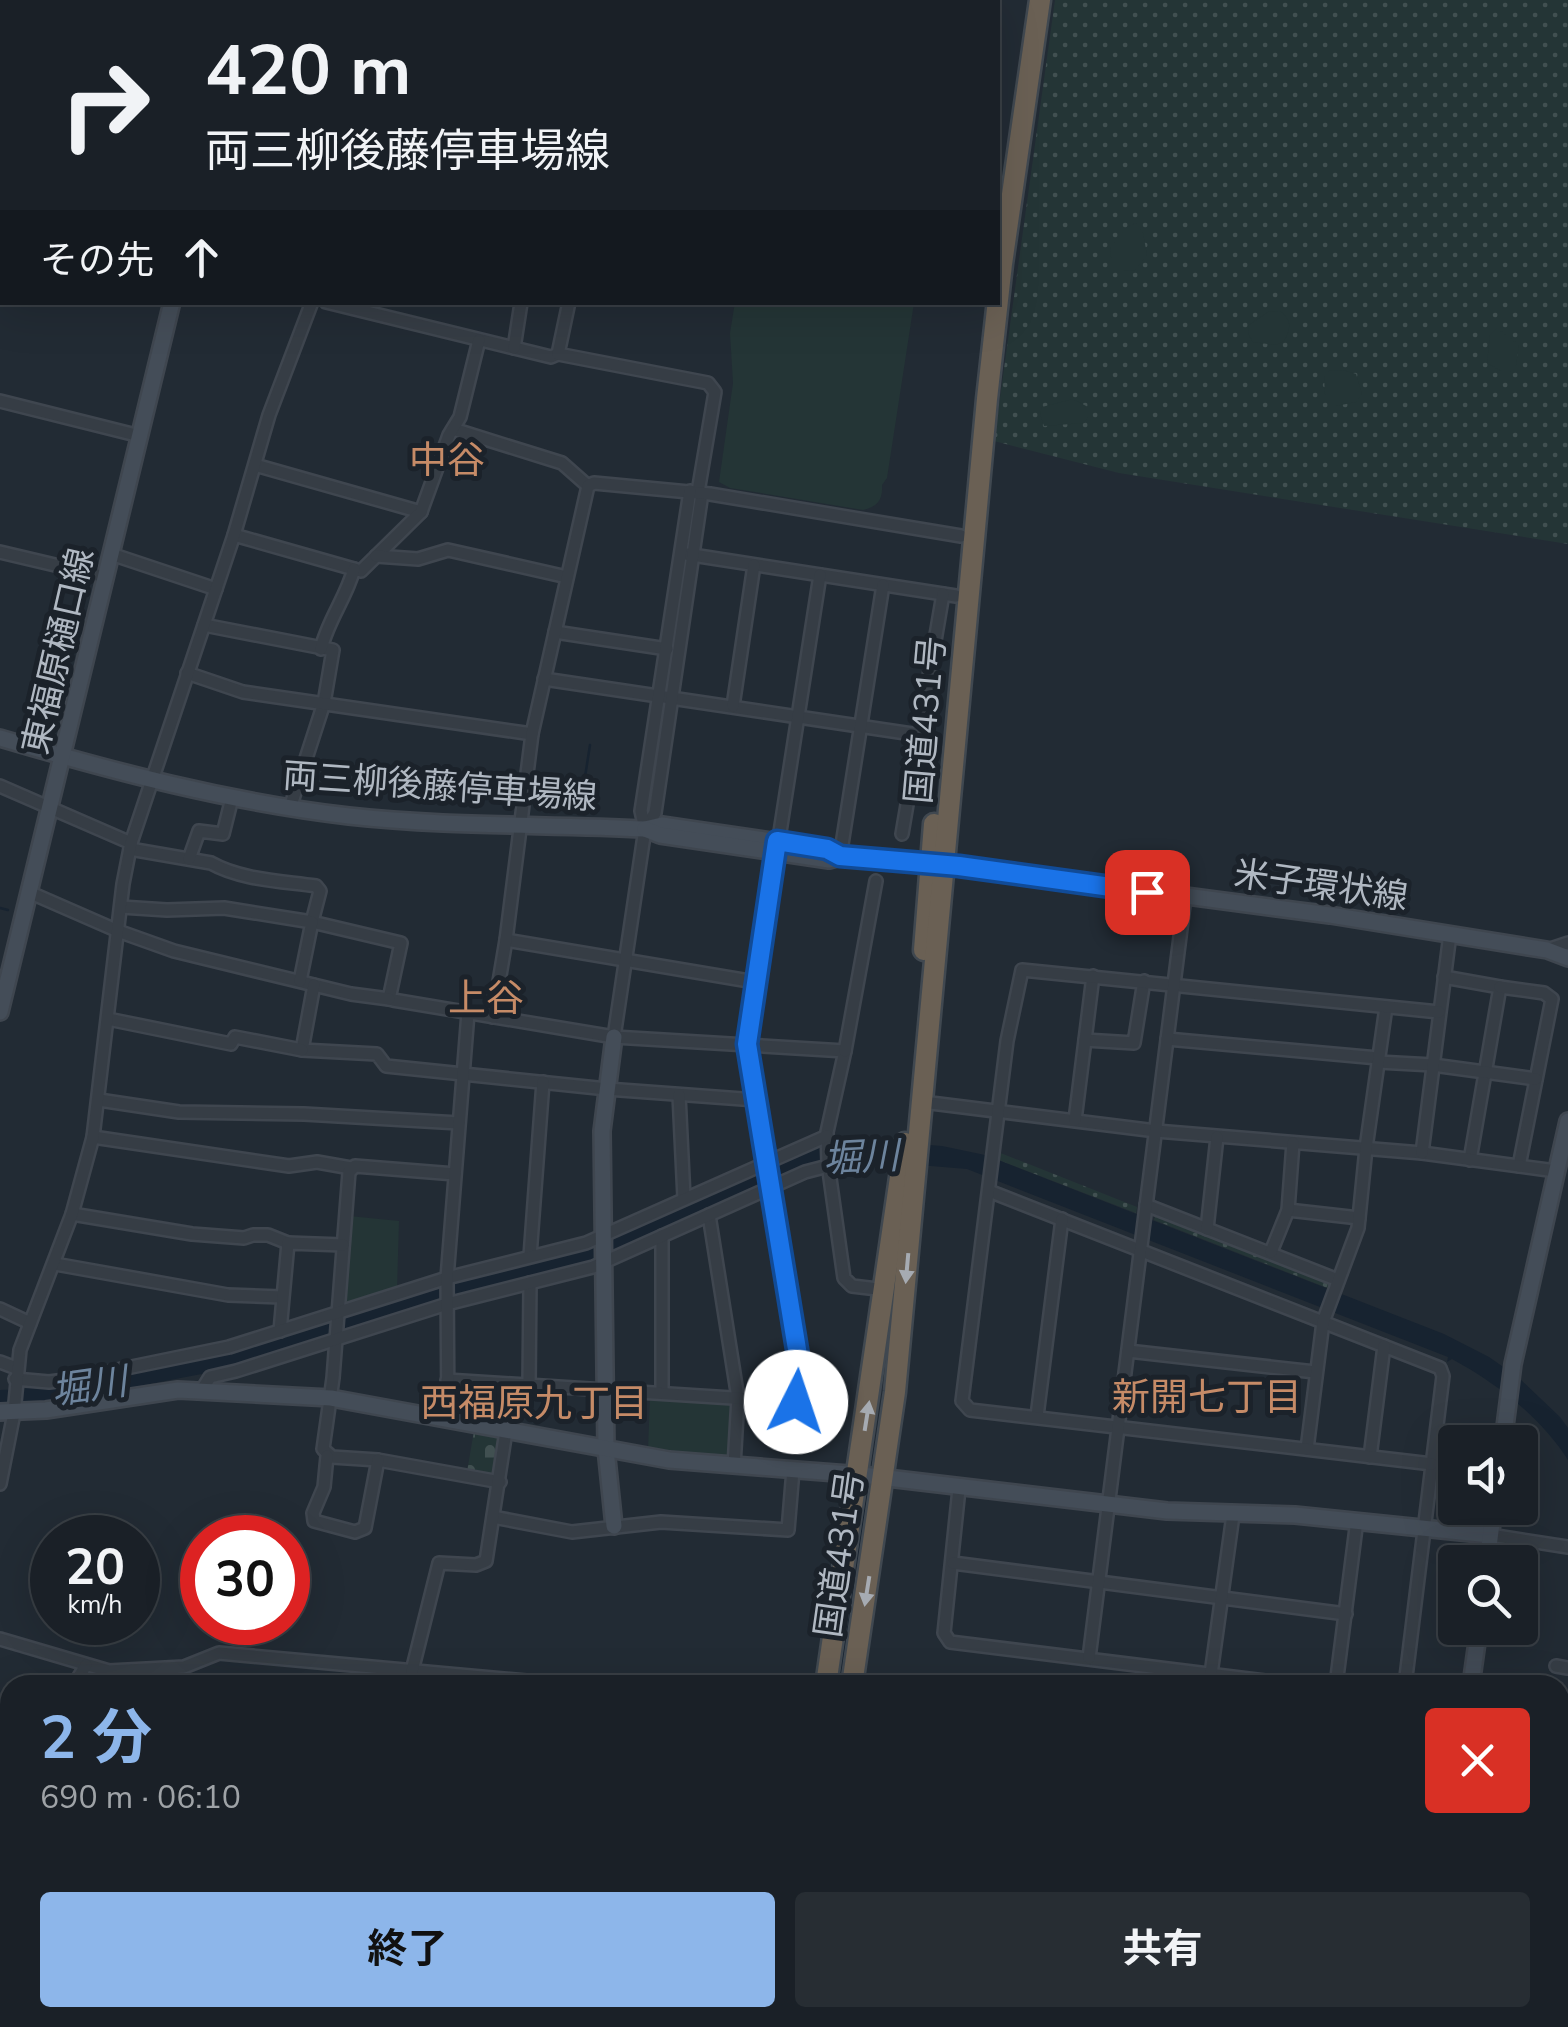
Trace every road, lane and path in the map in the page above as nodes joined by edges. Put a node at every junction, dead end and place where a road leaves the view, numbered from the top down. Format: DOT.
graph roads {
  1 [pos="1028,0"];
  2 [pos="1040,0"];
  3 [pos="1000,197"];
  4 [pos="1000,295"];
  5 [pos="171,305"];
  6 [pos="311,305"];
  7 [pos="338,305"];
  8 [pos="522,305"];
  9 [pos="567,305"];
  10 [pos="986,305"];
  11 [pos="999,305"];
  12 [pos="479,340"];
  13 [pos="514,348"];
  14 [pos="558,354"];
  15 [pos="0,401"];
  16 [pos="453,428"];
  17 [pos="140,436"];
  18 [pos="255,465"];
  19 [pos="588,486"];
  20 [pos="697,492"];
  21 [pos="422,512"];
  22 [pos="234,535"];
  23 [pos="961,536"];
  24 [pos="0,552"];
  25 [pos="112,554"];
  26 [pos="687,555"];
  27 [pos="376,556"];
  28 [pos="754,565"];
  29 [pos="354,569"];
  30 [pos="820,574"];
  31 [pos="106,576"];
  32 [pos="567,577"];
  33 [pos="882,585"];
  34 [pos="216,589"];
  35 [pos="950,595"];
  36 [pos="204,625"];
  37 [pos="555,632"];
  38 [pos="321,649"];
  39 [pos="667,649"];
  40 [pos="187,673"];
  41 [pos="544,679"];
  42 [pos="666,697"];
  43 [pos="324,703"];
  44 [pos="733,706"];
  45 [pos="796,715"];
  46 [pos="860,725"];
  47 [pos="532,734"];
  48 [pos="919,735"];
  49 [pos="0,738"];
  50 [pos="63,756"];
  51 [pos="152,781"];
  52 [pos="0,786"];
  53 [pos="232,798"];
  54 [pos="51,808"];
  55 [pos="290,808"];
  56 [pos="520,823"];
  57 [pos="645,828"];
  58 [pos="902,834"];
  59 [pos="131,846"];
  60 [pos="776,847"];
  61 [pos="840,856"];
  62 [pos="188,860"];
  63 [pos="938,864"];
  64 [pos="876,881"];
  65 [pos="31,893"];
  66 [pos="1185,896"];
  67 [pos="121,906"];
  68 [pos="312,922"];
  69 [pos="118,931"];
  70 [pos="1450,934"];
  71 [pos="506,940"];
  72 [pos="1568,943"];
  73 [pos="1547,950"];
  74 [pos="1568,958"];
  75 [pos="626,960"];
  76 [pos="1093,976"];
  77 [pos="1444,977"];
  78 [pos="300,982"];
  79 [pos="755,982"];
  80 [pos="1144,982"];
  81 [pos="1173,984"];
  82 [pos="314,985"];
  83 [pos="1500,987"];
  84 [pos="389,999"];
  85 [pos="1386,1007"];
  86 [pos="0,1012"];
  87 [pos="1439,1012"];
  88 [pos="468,1013"];
  89 [pos="493,1017"];
  90 [pos="108,1019"];
  91 [pos="614,1036"];
  92 [pos="1168,1039"];
  93 [pos="1085,1040"];
  94 [pos="747,1044"];
  95 [pos="302,1050"];
  96 [pos="845,1051"];
  97 [pos="1378,1060"];
  98 [pos="1433,1065"];
  99 [pos="1485,1071"];
  100 [pos="463,1074"];
  101 [pos="1536,1079"];
  102 [pos="542,1082"];
  103 [pos="607,1090"];
  104 [pos="679,1095"];
  105 [pos="99,1100"];
  106 [pos="756,1100"];
  107 [pos="923,1102"];
  108 [pos="998,1110"];
  109 [pos="1075,1120"];
  110 [pos="1568,1122"];
  111 [pos="459,1124"];
  112 [pos="1156,1130"];
  113 [pos="913,1136"];
  114 [pos="93,1137"];
  115 [pos="1217,1137"];
  116 [pos="827,1138"];
  117 [pos="1293,1143"];
  118 [pos="1366,1148"];
  119 [pos="1422,1153"];
  120 [pos="1470,1160"];
  121 [pos="767,1161"];
  122 [pos="828,1165"];
  123 [pos="1519,1166"];
  124 [pos="351,1168"];
  125 [pos="909,1170"];
  126 [pos="1556,1172"];
  127 [pos="455,1174"];
  128 [pos="989,1186"];
  129 [pos="772,1188"];
  130 [pos="684,1198"];
  131 [pos="1145,1208"];
  132 [pos="1288,1210"];
  133 [pos="72,1214"];
  134 [pos="709,1215"];
  135 [pos="1359,1218"];
  136 [pos="1062,1219"];
  137 [pos="1206,1228"];
  138 [pos="603,1234"];
  139 [pos="662,1236"];
  140 [pos="288,1242"];
  141 [pos="1140,1244"];
  142 [pos="343,1245"];
  143 [pos="1270,1252"];
  144 [pos="530,1256"];
  145 [pos="602,1263"];
  146 [pos="54,1264"];
  147 [pos="448,1278"];
  148 [pos="530,1283"];
  149 [pos="1336,1285"];
  150 [pos="886,1290"];
  151 [pos="282,1297"];
  152 [pos="447,1304"];
  153 [pos="0,1308"];
  154 [pos="338,1312"];
  155 [pos="1324,1317"];
  156 [pos="30,1323"];
  157 [pos="280,1331"];
  158 [pos="336,1335"];
  159 [pos="1384,1346"];
  160 [pos="1128,1350"];
  161 [pos="0,1362"];
  162 [pos="1315,1372"];
  163 [pos="16,1380"];
  164 [pos="448,1380"];
  165 [pos="530,1385"];
  166 [pos="202,1390"];
  167 [pos="605,1390"];
  168 [pos="662,1393"];
  169 [pos="331,1398"];
  170 [pos="738,1398"];
  171 [pos="7,1412"];
  172 [pos="1036,1416"];
  173 [pos="448,1420"];
  174 [pos="1506,1425"];
  175 [pos="1118,1428"];
  176 [pos="506,1431"];
  177 [pos="606,1449"];
  178 [pos="1307,1449"];
  179 [pos="327,1456"];
  180 [pos="1370,1457"];
  181 [pos="378,1460"];
  182 [pos="1432,1464"];
  183 [pos="734,1466"];
  184 [pos="792,1470"];
  185 [pos="871,1476"];
  186 [pos="500,1482"];
  187 [pos="0,1484"];
  188 [pos="960,1489"];
  189 [pos="1108,1504"];
  190 [pos="1233,1515"];
  191 [pos="494,1517"];
  192 [pos="1357,1520"];
  193 [pos="1492,1525"];
  194 [pos="614,1526"];
  195 [pos="1424,1528"];
  196 [pos="1490,1536"];
  197 [pos="1489,1545"];
  198 [pos="1568,1547"];
  199 [pos="953,1564"];
  200 [pos="1099,1583"];
  201 [pos="1222,1597"];
  202 [pos="1346,1614"];
  203 [pos="0,1638"];
  204 [pos="1476,1645"];
  205 [pos="1089,1658"];
  206 [pos="86,1665"];
  207 [pos="394,1668"];
  208 [pos="412,1670"];
  209 [pos="1211,1674"];
  210 [pos="80,1675"];
  211 [pos="393,1675"];
  212 [pos="465,1675"];
  213 [pos="828,1675"];
  214 [pos="853,1675"];
  215 [pos="1219,1675"];
  216 [pos="1337,1675"];
  217 [pos="1406,1675"];
  218 [pos="1473,1675"];
  1 -- 3 [label="highway"];
  2 -- 4 [label="highway, 国道431号"];
  5 -- 17 [label="main road, 東福原樋口線"];
  6 -- 18 [label="street"];
  7 -- 12 [label="street"];
  8 -- 13 [label="street"];
  9 -- 14 [label="street"];
  10 -- 23 [label="highway, 国道431号"];
  11 -- 63 [label="highway, 国道431号"];
  12 -- 13 [label="street"];
  12 -- 16 [label="street"];
  13 -- 14 [label="street"];
  14 -- 20 [label="street"];
  15 -- 17 [label="street"];
  16 -- 19 [label="street"];
  16 -- 21 [label="street"];
  17 -- 25 [label="main road, 東福原樋口線"];
  18 -- 21 [label="street"];
  18 -- 22 [label="street"];
  19 -- 20 [label="street"];
  19 -- 32 [label="street"];
  20 -- 23 [label="street"];
  20 -- 26 [label="street"];
  21 -- 27 [label="street"];
  22 -- 29 [label="street"];
  22 -- 34 [label="street"];
  23 -- 35 [label="highway, 国道431号"];
  24 -- 31 [label="street"];
  25 -- 31 [label="main road, 東福原樋口線"];
  25 -- 34 [label="street"];
  26 -- 28 [label="street"];
  26 -- 39 [label="street"];
  26 -- 42 [label="street"];
  27 -- 29 [label="street"];
  27 -- 32 [label="street"];
  28 -- 30 [label="street"];
  28 -- 44 [label="street"];
  29 -- 38 [label="street"];
  30 -- 33 [label="street"];
  30 -- 45 [label="street"];
  31 -- 50 [label="main road, 東福原樋口線"];
  32 -- 37 [label="street"];
  33 -- 35 [label="street"];
  33 -- 46 [label="street"];
  34 -- 36 [label="street"];
  35 -- 48 [label="street"];
  35 -- 63 [label="highway, 国道431号"];
  36 -- 38 [label="street"];
  36 -- 40 [label="street"];
  37 -- 39 [label="street"];
  37 -- 41 [label="street"];
  38 -- 43 [label="street"];
  39 -- 42 [label="street"];
  40 -- 43 [label="street"];
  40 -- 51 [label="street"];
  41 -- 42 [label="street"];
  41 -- 47 [label="street"];
  42 -- 44 [label="street"];
  42 -- 57 [label="street"];
  43 -- 47 [label="street"];
  43 -- 55 [label="street"];
  44 -- 45 [label="street"];
  45 -- 46 [label="street"];
  45 -- 60 [label="street"];
  46 -- 48 [label="street"];
  46 -- 61 [label="street"];
  47 -- 56 [label="street"];
  48 -- 58 [label="street"];
  49 -- 50 [label="main road, 両三柳後藤停車場線"];
  50 -- 51 [label="main road, 両三柳後藤停車場線"];
  50 -- 54 [label="main road, 東福原樋口線"];
  51 -- 53 [label="main road, 両三柳後藤停車場線"];
  51 -- 59 [label="street"];
  52 -- 54 [label="street"];
  53 -- 55 [label="main road, 両三柳後藤停車場線"];
  53 -- 62 [label="street"];
  54 -- 59 [label="street"];
  54 -- 65 [label="main road, 東福原樋口線"];
  55 -- 56 [label="main road, 両三柳後藤停車場線"];
  56 -- 57 [label="main road, 両三柳後藤停車場線"];
  56 -- 71 [label="street"];
  57 -- 60 [label="main road, 両三柳後藤停車場線"];
  57 -- 75 [label="street"];
  59 -- 62 [label="street"];
  59 -- 67 [label="street"];
  60 -- 61 [label="main road, 両三柳後藤停車場線"];
  60 -- 79 [label="street"];
  61 -- 63 [label="main road, 両三柳後藤停車場線"];
  62 -- 68 [label="street"];
  63 -- 66 [label="main road, 米子環状線"];
  63 -- 107 [label="highway, 国道431号"];
  63 -- 113 [label="highway, 国道431号"];
  64 -- 96 [label="street"];
  65 -- 69 [label="street"];
  65 -- 86 [label="main road, 東福原樋口線"];
  66 -- 70 [label="main road, 米子環状線"];
  66 -- 81 [label="street"];
  67 -- 68 [label="street"];
  67 -- 69 [label="street"];
  68 -- 78 [label="street"];
  68 -- 84 [label="street"];
  69 -- 78 [label="street"];
  69 -- 90 [label="street"];
  70 -- 73 [label="main road, 米子環状線"];
  70 -- 77 [label="street"];
  71 -- 75 [label="street"];
  71 -- 89 [label="street"];
  72 -- 73 [label="street"];
  73 -- 74 [label="main road, 米子環状線"];
  75 -- 79 [label="street"];
  75 -- 91 [label="street"];
  76 -- 80 [label="street"];
  76 -- 93 [label="street"];
  76 -- 108 [label="street"];
  77 -- 83 [label="street"];
  77 -- 87 [label="street"];
  78 -- 82 [label="street"];
  79 -- 94 [label="street"];
  80 -- 81 [label="street"];
  80 -- 93 [label="street"];
  81 -- 85 [label="street"];
  81 -- 92 [label="street"];
  82 -- 84 [label="street"];
  82 -- 95 [label="street"];
  83 -- 99 [label="street"];
  83 -- 101 [label="street"];
  84 -- 88 [label="street"];
  85 -- 87 [label="street"];
  85 -- 97 [label="street"];
  87 -- 98 [label="street"];
  88 -- 89 [label="street"];
  88 -- 100 [label="street"];
  89 -- 91 [label="street"];
  90 -- 95 [label="street"];
  90 -- 105 [label="street"];
  91 -- 94 [label="street"];
  91 -- 103 [label="main road"];
  92 -- 97 [label="street"];
  92 -- 112 [label="street"];
  93 -- 109 [label="street"];
  94 -- 96 [label="street"];
  94 -- 106 [label="street"];
  95 -- 100 [label="street"];
  96 -- 116 [label="street"];
  97 -- 98 [label="street"];
  97 -- 118 [label="street"];
  98 -- 99 [label="street"];
  98 -- 119 [label="street"];
  99 -- 101 [label="street"];
  99 -- 120 [label="street"];
  100 -- 102 [label="street"];
  100 -- 111 [label="street"];
  101 -- 123 [label="street"];
  102 -- 103 [label="street"];
  102 -- 144 [label="street"];
  103 -- 104 [label="street"];
  103 -- 138 [label="main road"];
  104 -- 106 [label="street"];
  104 -- 130 [label="street"];
  105 -- 111 [label="street"];
  105 -- 114 [label="street"];
  106 -- 121 [label="street"];
  107 -- 108 [label="street"];
  107 -- 113 [label="highway, 国道431号"];
  108 -- 109 [label="street"];
  108 -- 128 [label="street"];
  109 -- 112 [label="street"];
  110 -- 126 [label="main road"];
  111 -- 127 [label="street"];
  112 -- 115 [label="street"];
  112 -- 131 [label="street"];
  113 -- 125 [label="highway, 国道431号"];
  114 -- 124 [label="street"];
  114 -- 133 [label="street"];
  115 -- 117 [label="street"];
  115 -- 137 [label="street"];
  116 -- 121 [label="street"];
  116 -- 122 [label="street"];
  117 -- 118 [label="street"];
  117 -- 132 [label="street"];
  118 -- 119 [label="street"];
  118 -- 135 [label="street"];
  119 -- 120 [label="street"];
  120 -- 123 [label="street"];
  121 -- 129 [label="street"];
  121 -- 130 [label="street"];
  122 -- 129 [label="street"];
  122 -- 150 [label="street"];
  123 -- 126 [label="street"];
  124 -- 127 [label="street"];
  124 -- 142 [label="street"];
  125 -- 150 [label="highway, 国道431号"];
  125 -- 185 [label="highway, 国道431号, one-way"];
  126 -- 174 [label="main road"];
  127 -- 147 [label="street"];
  128 -- 136 [label="street"];
  128 -- 172 [label="street"];
  129 -- 134 [label="street"];
  129 -- 170 [label="street"];
  130 -- 138 [label="street"];
  131 -- 137 [label="street"];
  131 -- 141 [label="street"];
  132 -- 135 [label="street"];
  132 -- 143 [label="street"];
  133 -- 140 [label="street"];
  133 -- 146 [label="street"];
  134 -- 139 [label="street"];
  134 -- 170 [label="street"];
  135 -- 149 [label="street"];
  136 -- 141 [label="street"];
  136 -- 172 [label="street"];
  137 -- 143 [label="street"];
  138 -- 144 [label="street"];
  138 -- 145 [label="main road"];
  139 -- 145 [label="street"];
  139 -- 168 [label="street"];
  140 -- 142 [label="street"];
  140 -- 151 [label="street"];
  141 -- 155 [label="street"];
  141 -- 160 [label="street"];
  142 -- 154 [label="street"];
  143 -- 149 [label="street"];
  144 -- 147 [label="street"];
  145 -- 148 [label="street"];
  145 -- 167 [label="main road"];
  146 -- 151 [label="street"];
  146 -- 156 [label="street"];
  147 -- 152 [label="street"];
  147 -- 154 [label="street"];
  148 -- 152 [label="street"];
  148 -- 165 [label="street"];
  149 -- 155 [label="street"];
  185 -- 150 [label="highway, 国道431号, one-way"];
  151 -- 157 [label="street"];
  152 -- 158 [label="street"];
  152 -- 164 [label="street"];
  153 -- 156 [label="street"];
  154 -- 157 [label="street"];
  154 -- 158 [label="street"];
  155 -- 159 [label="street"];
  155 -- 162 [label="street"];
  156 -- 163 [label="street"];
  157 -- 163 [label="street"];
  158 -- 166 [label="street"];
  158 -- 169 [label="street"];
  159 -- 180 [label="street"];
  159 -- 182 [label="street"];
  160 -- 162 [label="street"];
  160 -- 175 [label="street"];
  161 -- 163 [label="street"];
  162 -- 178 [label="street"];
  163 -- 171 [label="street"];
  164 -- 165 [label="street"];
  164 -- 173 [label="street"];
  165 -- 167 [label="street"];
  166 -- 169 [label="main road"];
  166 -- 171 [label="main road"];
  167 -- 168 [label="street"];
  167 -- 177 [label="main road"];
  168 -- 170 [label="street"];
  169 -- 173 [label="main road"];
  169 -- 179 [label="street"];
  170 -- 183 [label="street"];
  171 -- 187 [label="street"];
  172 -- 175 [label="street"];
  173 -- 176 [label="main road"];
  175 -- 178 [label="street"];
  175 -- 189 [label="street"];
  176 -- 177 [label="main road"];
  176 -- 186 [label="street"];
  177 -- 183 [label="main road"];
  177 -- 194 [label="main road"];
  178 -- 180 [label="street"];
  179 -- 181 [label="street"];
  179 -- 181 [label="street"];
  180 -- 182 [label="street"];
  181 -- 186 [label="street"];
  182 -- 195 [label="street"];
  183 -- 184 [label="main road"];
  184 -- 185 [label="main road"];
  184 -- 194 [label="street"];
  185 -- 188 [label="main road"];
  185 -- 213 [label="highway, 国道431号"];
  185 -- 214 [label="highway, 国道431号, one-way"];
  186 -- 191 [label="street"];
  188 -- 189 [label="main road"];
  188 -- 199 [label="street"];
  189 -- 190 [label="main road"];
  189 -- 200 [label="street"];
  190 -- 192 [label="main road"];
  190 -- 201 [label="street"];
  191 -- 194 [label="street"];
  191 -- 208 [label="street"];
  192 -- 195 [label="main road"];
  192 -- 202 [label="street"];
  193 -- 196 [label="main road"];
  195 -- 196 [label="main road"];
  195 -- 217 [label="street"];
  196 -- 197 [label="main road"];
  196 -- 198 [label="street"];
  199 -- 200 [label="street"];
  199 -- 205 [label="street"];
  200 -- 201 [label="street"];
  200 -- 205 [label="street"];
  201 -- 202 [label="street"];
  201 -- 209 [label="street"];
  202 -- 216 [label="street"];
  203 -- 206 [label="street"];
  204 -- 218 [label="main road"];
  205 -- 209 [label="street"];
  206 -- 207 [label="street"];
  206 -- 210 [label="street"];
  207 -- 208 [label="street"];
  207 -- 211 [label="street"];
  208 -- 212 [label="street"];
  209 -- 215 [label="street"];
}
